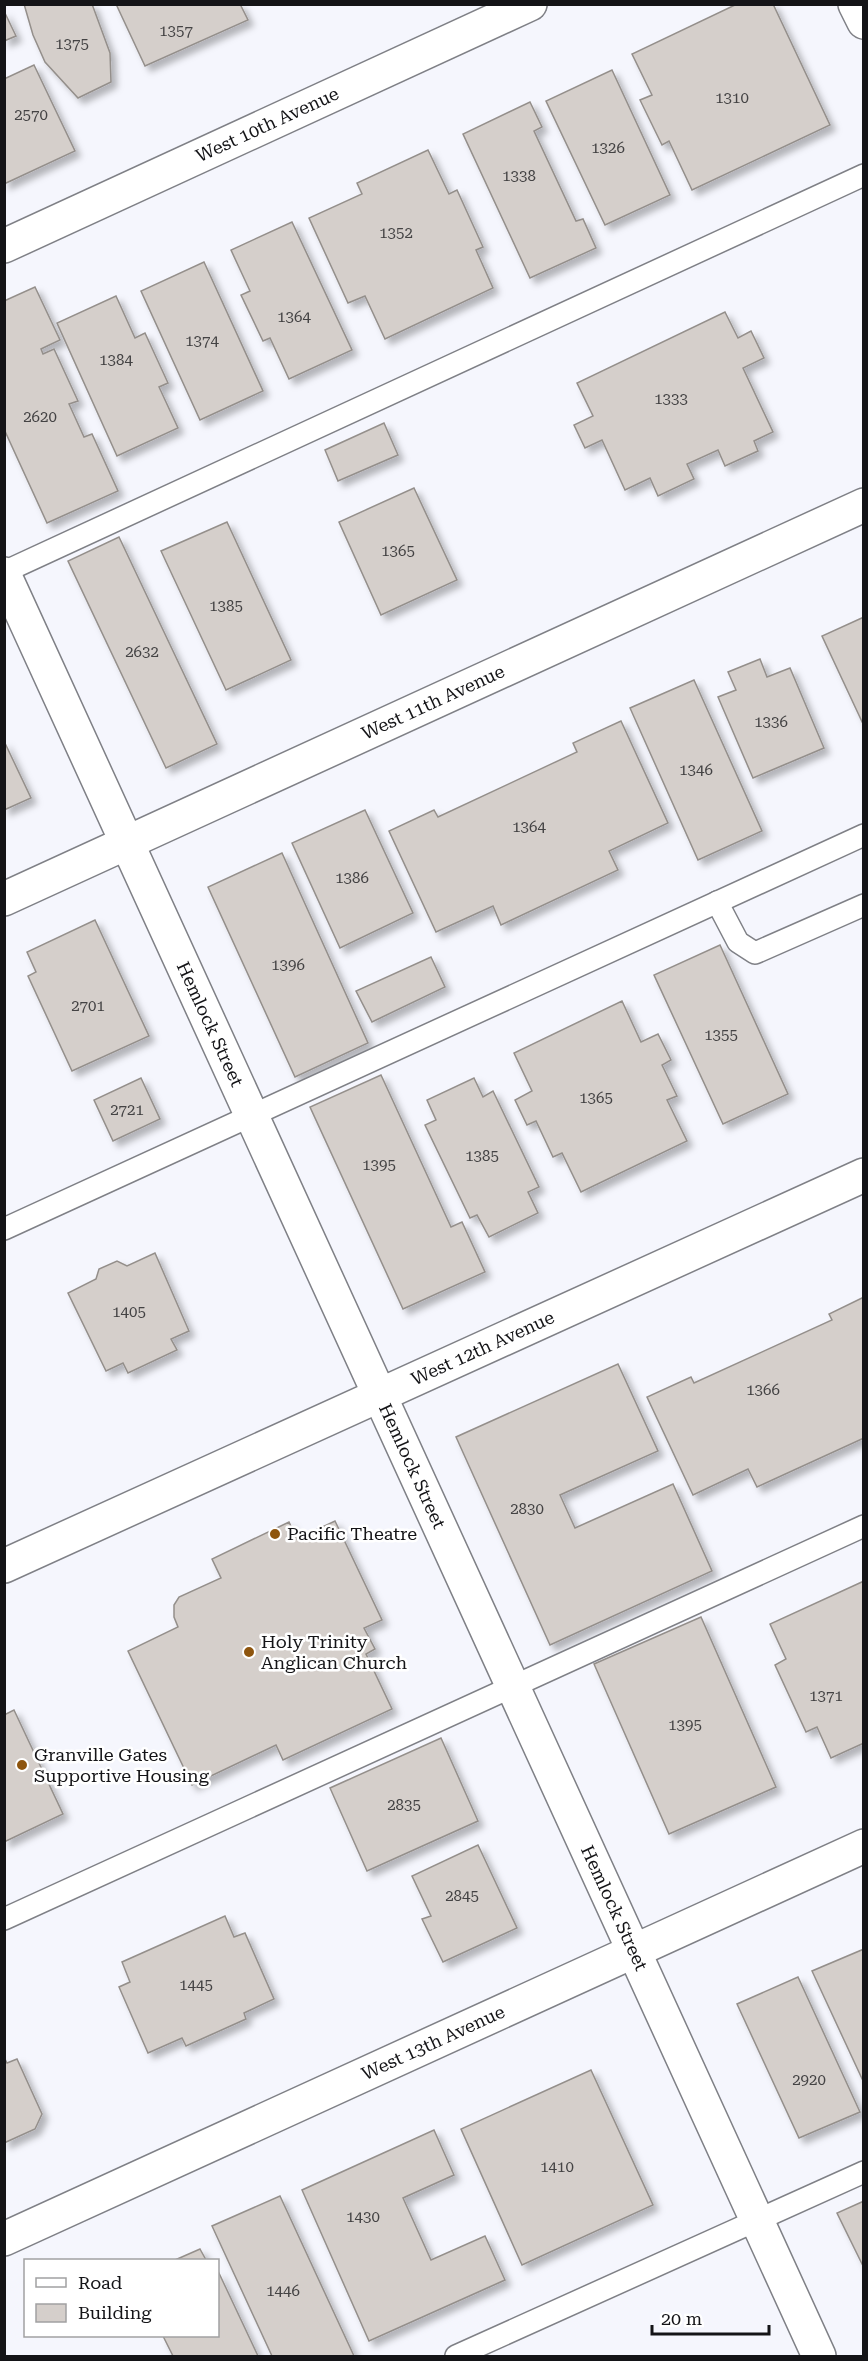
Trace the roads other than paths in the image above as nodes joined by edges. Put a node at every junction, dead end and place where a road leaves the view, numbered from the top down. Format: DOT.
graph roads {
  1 [pos="530,4"];
  2 [pos="855,4"];
  3 [pos="864,22"];
  4 [pos="864,175"];
  5 [pos="4,246"];
  6 [pos="864,505"];
  7 [pos="4,573"];
  8 [pos="864,835"];
  9 [pos="127,843"];
  10 [pos="4,899"];
  11 [pos="717,902"];
  12 [pos="864,905"];
  13 [pos="253,1117"];
  14 [pos="864,1175"];
  15 [pos="4,1228"];
  16 [pos="380,1394"];
  17 [pos="864,1526"];
  18 [pos="4,1566"];
  19 [pos="513,1686"];
  20 [pos="864,1846"];
  21 [pos="4,1919"];
  22 [pos="634,1951"];
  23 [pos="864,2172"];
  24 [pos="758,2221"];
  25 [pos="4,2239"];
  26 [pos="456,2356"];
  27 [pos="819,2356"];
  1 -- 5 [label="street, West 10th Avenue"];
  2 -- 3 [label="street"];
  4 -- 7 [label="lane"];
  6 -- 9 [label="street, West 11th Avenue"];
  7 -- 9 [label="street, Hemlock Street"];
  8 -- 11 [label="lane"];
  9 -- 10 [label="street, West 11th Avenue"];
  9 -- 13 [label="street, Hemlock Street"];
  11 -- 12 [label="lane"];
  11 -- 13 [label="lane"];
  13 -- 15 [label="lane"];
  13 -- 16 [label="street, Hemlock Street"];
  14 -- 16 [label="street, West 12th Avenue"];
  16 -- 18 [label="street, West 12th Avenue"];
  16 -- 19 [label="street, Hemlock Street"];
  17 -- 19 [label="lane"];
  19 -- 21 [label="lane"];
  19 -- 22 [label="street, Hemlock Street"];
  20 -- 22 [label="street, West 13th Avenue"];
  22 -- 24 [label="street, Hemlock Street"];
  22 -- 25 [label="street, West 13th Avenue"];
  23 -- 24 [label="lane"];
  24 -- 26 [label="lane"];
  24 -- 27 [label="street, Hemlock Street"];
}
